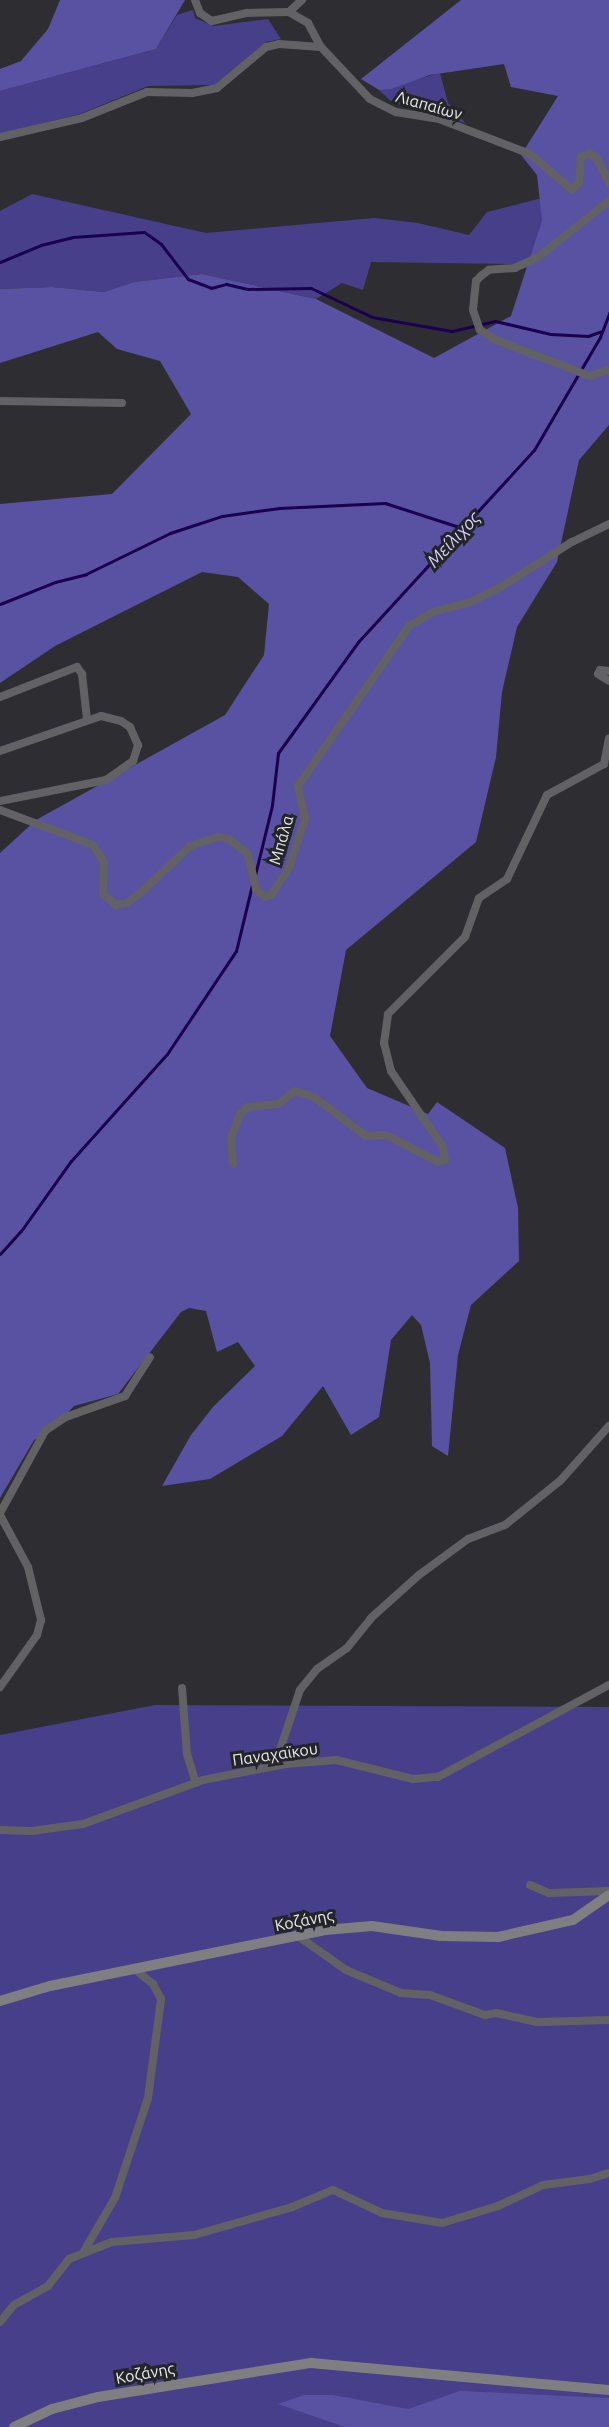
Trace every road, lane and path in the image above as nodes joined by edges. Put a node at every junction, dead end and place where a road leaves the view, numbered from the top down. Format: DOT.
graph roads {
  1 [pos="195,0"];
  2 [pos="302,0"];
  3 [pos="289,12"];
  4 [pos="321,47"];
  5 [pos="0,137"];
  6 [pos="609,183"];
  7 [pos="609,201"];
  8 [pos="609,370"];
  9 [pos="0,401"];
  10 [pos="122,403"];
  11 [pos="609,524"];
  12 [pos="609,671"];
  13 [pos="609,681"];
  14 [pos="0,697"];
  15 [pos="87,719"];
  16 [pos="609,738"];
  17 [pos="0,750"];
  18 [pos="0,801"];
  19 [pos="0,810"];
  20 [pos="234,1164"];
  21 [pos="150,1357"];
  22 [pos="609,1426"];
  23 [pos="0,1514"];
  24 [pos="609,1685"];
  25 [pos="0,1687"];
  26 [pos="182,1688"];
  27 [pos="275,1765"];
  28 [pos="196,1783"];
  29 [pos="0,1830"];
  30 [pos="530,1885"];
  31 [pos="609,1893"];
  32 [pos="298,1935"];
  33 [pos="136,1970"];
  34 [pos="0,2001"];
  35 [pos="609,2020"];
  36 [pos="609,2173"];
  37 [pos="84,2250"];
  38 [pos="0,2322"];
  39 [pos="609,2390"];
  40 [pos="14,2427"];
  1 -- 3 [label="street"];
  2 -- 3 [label="street"];
  3 -- 4 [label="street, Λιαπαίων"];
  4 -- 5 [label="street"];
  4 -- 6 [label="street, Λιαπαίων"];
  7 -- 8 [label="street"];
  9 -- 10 [label="street"];
  11 -- 19 [label="street, Μπάλα"];
  12 -- 13 [label="street"];
  14 -- 15 [label="street"];
  15 -- 17 [label="street"];
  15 -- 18 [label="street"];
  16 -- 20 [label="street"];
  21 -- 23 [label="street"];
  22 -- 27 [label="street"];
  23 -- 25 [label="street"];
  24 -- 27 [label="street, Παναχαϊκου"];
  26 -- 28 [label="street"];
  27 -- 28 [label="street, Παναχαϊκου"];
  28 -- 29 [label="street, Παναχαϊκου"];
  30 -- 31 [label="street"];
  31 -- 32 [label="street, Κοζάνης"];
  32 -- 33 [label="street, Κοζάνης"];
  32 -- 35 [label="street"];
  33 -- 34 [label="street, Κοζάνης"];
  33 -- 37 [label="street"];
  36 -- 37 [label="street"];
  37 -- 38 [label="street"];
  39 -- 40 [label="street, Κοζάνης"];
}
